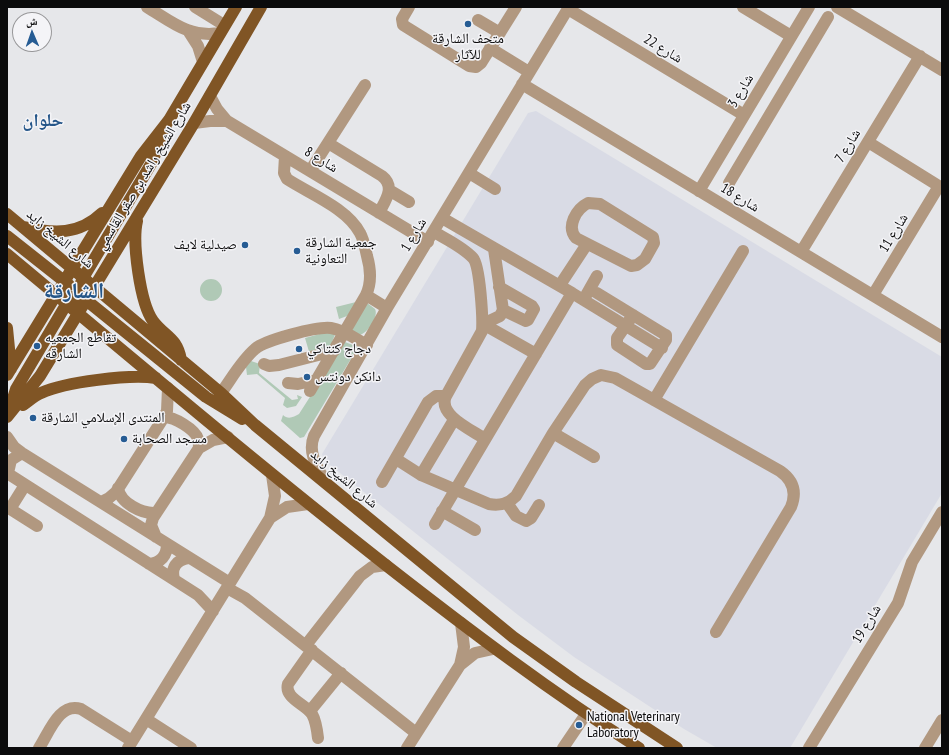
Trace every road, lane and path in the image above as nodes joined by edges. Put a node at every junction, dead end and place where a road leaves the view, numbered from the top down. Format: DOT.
graph roads {
  1 [pos="147,7"];
  2 [pos="195,7"];
  3 [pos="236,7"];
  4 [pos="261,7"];
  5 [pos="409,7"];
  6 [pos="516,7"];
  7 [pos="743,7"];
  8 [pos="809,7"];
  9 [pos="838,7"];
  10 [pos="568,8"];
  11 [pos="828,17"];
  12 [pos="478,20"];
  13 [pos="222,29"];
  14 [pos="189,32"];
  15 [pos="500,33"];
  16 [pos="791,36"];
  17 [pos="490,48"];
  18 [pos="920,56"];
  19 [pos="203,62"];
  20 [pos="942,70"];
  21 [pos="529,72"];
  22 [pos="770,72"];
  23 [pos="522,84"];
  24 [pos="763,84"];
  25 [pos="788,84"];
  26 [pos="365,85"];
  27 [pos="210,96"];
  28 [pos="781,97"];
  29 [pos="744,115"];
  30 [pos="169,120"];
  31 [pos="227,121"];
  32 [pos="194,123"];
  33 [pos="868,142"];
  34 [pos="328,143"];
  35 [pos="285,156"];
  36 [pos="310,171"];
  37 [pos="469,173"];
  38 [pos="729,183"];
  39 [pos="941,187"];
  40 [pos="495,189"];
  41 [pos="389,190"];
  42 [pos="699,191"];
  43 [pos="409,202"];
  44 [pos="111,204"];
  45 [pos="138,213"];
  46 [pos="379,213"];
  47 [pos="7,214"];
  48 [pos="442,218"];
  49 [pos="21,226"];
  50 [pos="7,236"];
  51 [pos="431,237"];
  52 [pos="587,244"];
  53 [pos="489,246"];
  54 [pos="743,251"];
  55 [pos="801,252"];
  56 [pos="7,254"];
  57 [pos="62,260"];
  58 [pos="474,260"];
  59 [pos="72,268"];
  60 [pos="51,272"];
  61 [pos="597,276"];
  62 [pos="560,285"];
  63 [pos="94,287"];
  64 [pos="499,287"];
  65 [pos="75,292"];
  66 [pos="572,293"];
  67 [pos="597,293"];
  68 [pos="56,294"];
  69 [pos="366,295"];
  70 [pos="873,295"];
  71 [pos="584,299"];
  72 [pos="387,308"];
  73 [pos="99,310"];
  74 [pos="502,310"];
  75 [pos="78,313"];
  76 [pos="352,320"];
  77 [pos="629,320"];
  78 [pos="89,322"];
  79 [pos="483,324"];
  80 [pos="7,328"];
  81 [pos="325,328"];
  82 [pos="345,333"];
  83 [pos="942,336"];
  84 [pos="367,345"];
  85 [pos="334,351"];
  86 [pos="536,354"];
  87 [pos="181,360"];
  88 [pos="264,364"];
  89 [pos="9,372"];
  90 [pos="156,378"];
  91 [pos="317,380"];
  92 [pos="288,383"];
  93 [pos="168,388"];
  94 [pos="310,391"];
  95 [pos="221,393"];
  96 [pos="446,396"];
  97 [pos="654,400"];
  98 [pos="7,417"];
  99 [pos="164,417"];
  100 [pos="452,423"];
  101 [pos="255,425"];
  102 [pos="553,433"];
  103 [pos="7,437"];
  104 [pos="228,437"];
  105 [pos="485,439"];
  106 [pos="199,448"];
  107 [pos="22,453"];
  108 [pos="594,457"];
  109 [pos="396,459"];
  110 [pos="8,473"];
  111 [pos="272,475"];
  112 [pos="421,475"];
  113 [pos="382,482"];
  114 [pos="326,484"];
  115 [pos="24,485"];
  116 [pos="118,488"];
  117 [pos="455,490"];
  118 [pos="101,502"];
  119 [pos="507,503"];
  120 [pos="308,504"];
  121 [pos="539,505"];
  122 [pos="9,508"];
  123 [pos="442,511"];
  124 [pos="156,513"];
  125 [pos="270,518"];
  126 [pos="940,519"];
  127 [pos="435,524"];
  128 [pos="37,526"];
  129 [pos="475,530"];
  130 [pos="156,537"];
  131 [pos="166,544"];
  132 [pos="188,558"];
  133 [pos="149,564"];
  134 [pos="386,565"];
  135 [pos="174,579"];
  136 [pos="228,585"];
  137 [pos="213,611"];
  138 [pos="461,623"];
  139 [pos="716,632"];
  140 [pos="309,647"];
  141 [pos="494,649"];
  142 [pos="460,665"];
  143 [pos="341,673"];
  144 [pos="310,711"];
  145 [pos="586,714"];
  146 [pos="146,719"];
  147 [pos="942,720"];
  148 [pos="416,733"];
  149 [pos="318,738"];
  150 [pos="130,745"];
  151 [pos="39,748"];
  152 [pos="191,748"];
  153 [pos="407,748"];
  154 [pos="563,748"];
  155 [pos="639,748"];
  156 [pos="677,748"];
  157 [pos="809,748"];
  158 [pos="925,748"];
  1 -- 14 [label="street"];
  2 -- 13 [label="street"];
  3 -- 13 [label="main road, شارع الشيخ راشد بن صقر القاسمي"];
  4 -- 27 [label="main road, شارع الشيخ راشد بن صقر القاسمي"];
  5 -- 17 [label="street"];
  6 -- 15 [label="street"];
  7 -- 16 [label="street"];
  8 -- 16 [label="street, شارع 3"];
  9 -- 18 [label="street"];
  10 -- 21 [label="street, شارع 1"];
  10 -- 29 [label="street, شارع 22"];
  11 -- 25 [label="street"];
  12 -- 15 [label="street"];
  13 -- 14 [label="street"];
  13 -- 19 [label="main road, شارع الشيخ راشد بن صقر القاسمي"];
  14 -- 19 [label="street"];
  15 -- 17 [label="street"];
  16 -- 22 [label="street, شارع 3"];
  17 -- 21 [label="street"];
  18 -- 20 [label="street"];
  18 -- 33 [label="street, شارع 7"];
  19 -- 30 [label="main road, شارع الشيخ راشد بن صقر القاسمي"];
  21 -- 23 [label="street, شارع 1"];
  22 -- 24 [label="street, شارع 3"];
  22 -- 25 [label="street"];
  23 -- 37 [label="street, شارع 1"];
  23 -- 42 [label="street, شارع 18"];
  24 -- 28 [label="street"];
  24 -- 29 [label="street, شارع 3"];
  25 -- 28 [label="street"];
  26 -- 34 [label="street"];
  27 -- 31 [label="street"];
  27 -- 32 [label="main road, شارع الشيخ راشد بن صقر القاسمي"];
  28 -- 38 [label="street"];
  29 -- 42 [label="street, شارع 3"];
  30 -- 44 [label="main road, شارع الشيخ راشد بن صقر القاسمي"];
  30 -- 65 [label="main road"];
  31 -- 32 [label="street, شارع 8"];
  31 -- 35 [label="street, شارع 8"];
  32 -- 45 [label="main road, شارع الشيخ راشد بن صقر القاسمي"];
  33 -- 39 [label="street"];
  33 -- 55 [label="street, شارع 7"];
  34 -- 36 [label="street"];
  34 -- 41 [label="street"];
  35 -- 36 [label="street, شارع 8"];
  35 -- 69 [label="street"];
  36 -- 46 [label="street, شارع 8"];
  37 -- 40 [label="street"];
  37 -- 48 [label="street, شارع 1"];
  39 -- 70 [label="street, شارع 11"];
  41 -- 43 [label="street"];
  41 -- 46 [label="street"];
  42 -- 55 [label="street, شارع 18"];
  44 -- 49 [label="main road"];
  44 -- 59 [label="main road, شارع الشيخ راشد بن صقر القاسمي"];
  45 -- 63 [label="main road, شارع الشيخ راشد بن صقر القاسمي"];
  45 -- 87 [label="main road"];
  46 -- 51 [label="street, شارع 8"];
  47 -- 49 [label="main road, شارع الشيخ زايد"];
  48 -- 51 [label="street, شارع 1"];
  48 -- 53 [label="street"];
  49 -- 57 [label="main road, شارع الشيخ زايد"];
  50 -- 60 [label="main road"];
  51 -- 58 [label="street, شارع 8"];
  51 -- 72 [label="street, شارع 1"];
  52 -- 52 [label="street"];
  52 -- 62 [label="street"];
  53 -- 58 [label="street"];
  53 -- 62 [label="street"];
  53 -- 64 [label="street"];
  54 -- 97 [label="street"];
  55 -- 70 [label="street, شارع 18"];
  56 -- 68 [label="main road"];
  57 -- 59 [label="main road, شارع الشيخ زايد"];
  57 -- 60 [label="main road"];
  58 -- 79 [label="street"];
  59 -- 65 [label="main road, شارع الشيخ راشد بن صقر القاسمي"];
  60 -- 65 [label="main road"];
  61 -- 71 [label="street"];
  62 -- 66 [label="street"];
  63 -- 65 [label="main road, شارع الشيخ راشد بن صقر القاسمي"];
  63 -- 87 [label="main road, شارع الشيخ زايد"];
  64 -- 74 [label="street"];
  64 -- 74 [label="street"];
  65 -- 68 [label="main road, شارع الشيخ راشد بن صقر القاسمي"];
  65 -- 73 [label="main road"];
  65 -- 75 [label="main road, شارع الشيخ راشد بن صقر القاسمي"];
  65 -- 98 [label="main road"];
  66 -- 71 [label="street"];
  66 -- 86 [label="street"];
  67 -- 77 [label="street"];
  68 -- 89 [label="main road, شارع الشيخ راشد بن صقر القاسمي"];
  69 -- 72 [label="street"];
  69 -- 76 [label="street"];
  70 -- 83 [label="street, شارع 18"];
  71 -- 77 [label="street"];
  72 -- 84 [label="street, شارع 1"];
  73 -- 78 [label="main road"];
  73 -- 101 [label="main road"];
  74 -- 79 [label="street"];
  75 -- 78 [label="main road"];
  75 -- 98 [label="main road, شارع الشيخ راشد بن صقر القاسمي"];
  76 -- 81 [label="street"];
  76 -- 82 [label="street"];
  77 -- 77 [label="street"];
  78 -- 90 [label="main road"];
  79 -- 86 [label="street"];
  79 -- 96 [label="street"];
  80 -- 89 [label="main road"];
  81 -- 82 [label="street"];
  81 -- 95 [label="street"];
  82 -- 84 [label="street"];
  82 -- 85 [label="street"];
  84 -- 114 [label="street, شارع 1"];
  85 -- 88 [label="street"];
  85 -- 91 [label="street"];
  86 -- 105 [label="street"];
  87 -- 95 [label="main road, شارع الشيخ زايد"];
  90 -- 93 [label="main road"];
  90 -- 98 [label="main road"];
  91 -- 92 [label="street"];
  91 -- 94 [label="street"];
  93 -- 99 [label="street"];
  93 -- 104 [label="main road"];
  95 -- 101 [label="main road, شارع الشيخ زايد"];
  96 -- 105 [label="street"];
  96 -- 109 [label="street"];
  97 -- 102 [label="street"];
  97 -- 139 [label="street"];
  99 -- 106 [label="street"];
  99 -- 116 [label="street"];
  100 -- 112 [label="street"];
  101 -- 114 [label="main road, شارع الشيخ زايد"];
  102 -- 108 [label="street"];
  102 -- 119 [label="street"];
  103 -- 107 [label="street"];
  104 -- 106 [label="street"];
  104 -- 111 [label="main road"];
  105 -- 117 [label="street"];
  106 -- 124 [label="street"];
  107 -- 110 [label="street"];
  107 -- 118 [label="street"];
  109 -- 112 [label="street"];
  109 -- 113 [label="street"];
  110 -- 115 [label="street"];
  111 -- 120 [label="main road"];
  111 -- 125 [label="street"];
  112 -- 117 [label="street"];
  114 -- 156 [label="main road, شارع الشيخ زايد"];
  115 -- 122 [label="street"];
  115 -- 133 [label="street"];
  116 -- 118 [label="street"];
  116 -- 124 [label="street"];
  117 -- 119 [label="street"];
  117 -- 123 [label="street"];
  118 -- 130 [label="street"];
  119 -- 121 [label="street"];
  120 -- 125 [label="street"];
  120 -- 134 [label="main road"];
  122 -- 128 [label="street"];
  123 -- 127 [label="street"];
  123 -- 129 [label="street"];
  124 -- 130 [label="street"];
  125 -- 136 [label="street"];
  126 -- 157 [label="street, شارع 19"];
  130 -- 131 [label="street"];
  131 -- 132 [label="street"];
  131 -- 133 [label="street"];
  132 -- 135 [label="street"];
  132 -- 136 [label="street"];
  133 -- 135 [label="street"];
  134 -- 138 [label="main road"];
  134 -- 140 [label="street"];
  135 -- 137 [label="street"];
  136 -- 137 [label="street"];
  136 -- 140 [label="street"];
  137 -- 146 [label="street"];
  138 -- 141 [label="main road"];
  138 -- 142 [label="street"];
  140 -- 143 [label="street"];
  140 -- 144 [label="street"];
  141 -- 142 [label="street"];
  141 -- 145 [label="main road"];
  142 -- 148 [label="street"];
  143 -- 144 [label="street"];
  143 -- 148 [label="street"];
  144 -- 149 [label="street"];
  145 -- 154 [label="street"];
  145 -- 155 [label="main road"];
  146 -- 150 [label="street"];
  146 -- 152 [label="street"];
  147 -- 158 [label="street"];
  148 -- 153 [label="street"];
  150 -- 151 [label="street"];
}
